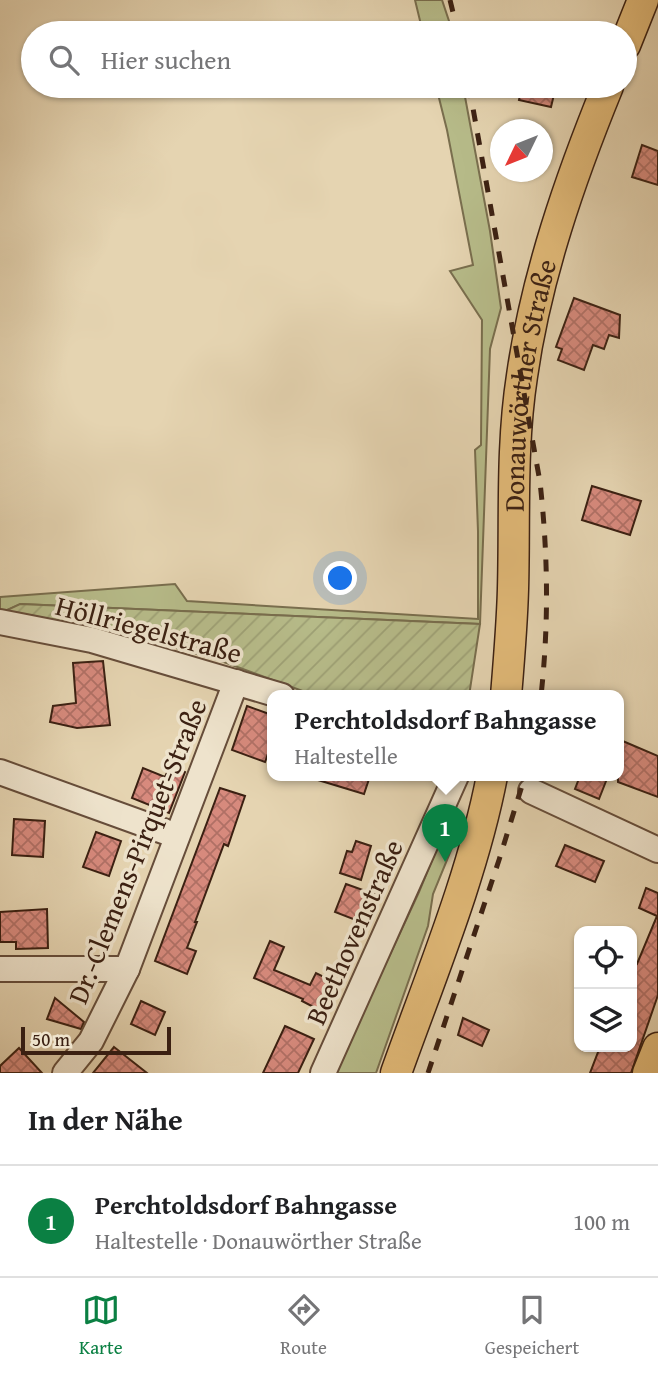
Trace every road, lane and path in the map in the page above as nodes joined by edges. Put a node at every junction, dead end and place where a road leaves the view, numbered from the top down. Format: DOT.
graph roads {
  1 [pos="643,0"];
  2 [pos="635,21"];
  3 [pos="604,98"];
  4 [pos="0,622"];
  5 [pos="236,682"];
  6 [pos="506,690"];
  7 [pos="267,691"];
  8 [pos="0,772"];
  9 [pos="454,781"];
  10 [pos="491,781"];
  11 [pos="531,791"];
  12 [pos="177,836"];
  13 [pos="658,850"];
  14 [pos="0,969"];
  15 [pos="127,969"];
  16 [pos="658,1048"];
  17 [pos="65,1073"];
  18 [pos="323,1073"];
  19 [pos="396,1073"];
  20 [pos="648,1073"];
  1 -- 2 [label="main road"];
  3 -- 6 [label="main road, Donauwörther Straße"];
  4 -- 5 [label="street, Höllriegelstraße"];
  5 -- 7 [label="street, Höllriegelstraße"];
  5 -- 12 [label="street, Dr.-Clemens-Pirquet-Straße"];
  8 -- 12 [label="street"];
  9 -- 18 [label="street, Beethovenstraße"];
  10 -- 19 [label="main road"];
  11 -- 13 [label="street"];
  12 -- 15 [label="street, Dr.-Clemens-Pirquet-Straße"];
  14 -- 15 [label="street"];
  15 -- 17 [label="street, Dr.-Clemens-Pirquet-Straße"];
  16 -- 20 [label="main road"];
}
